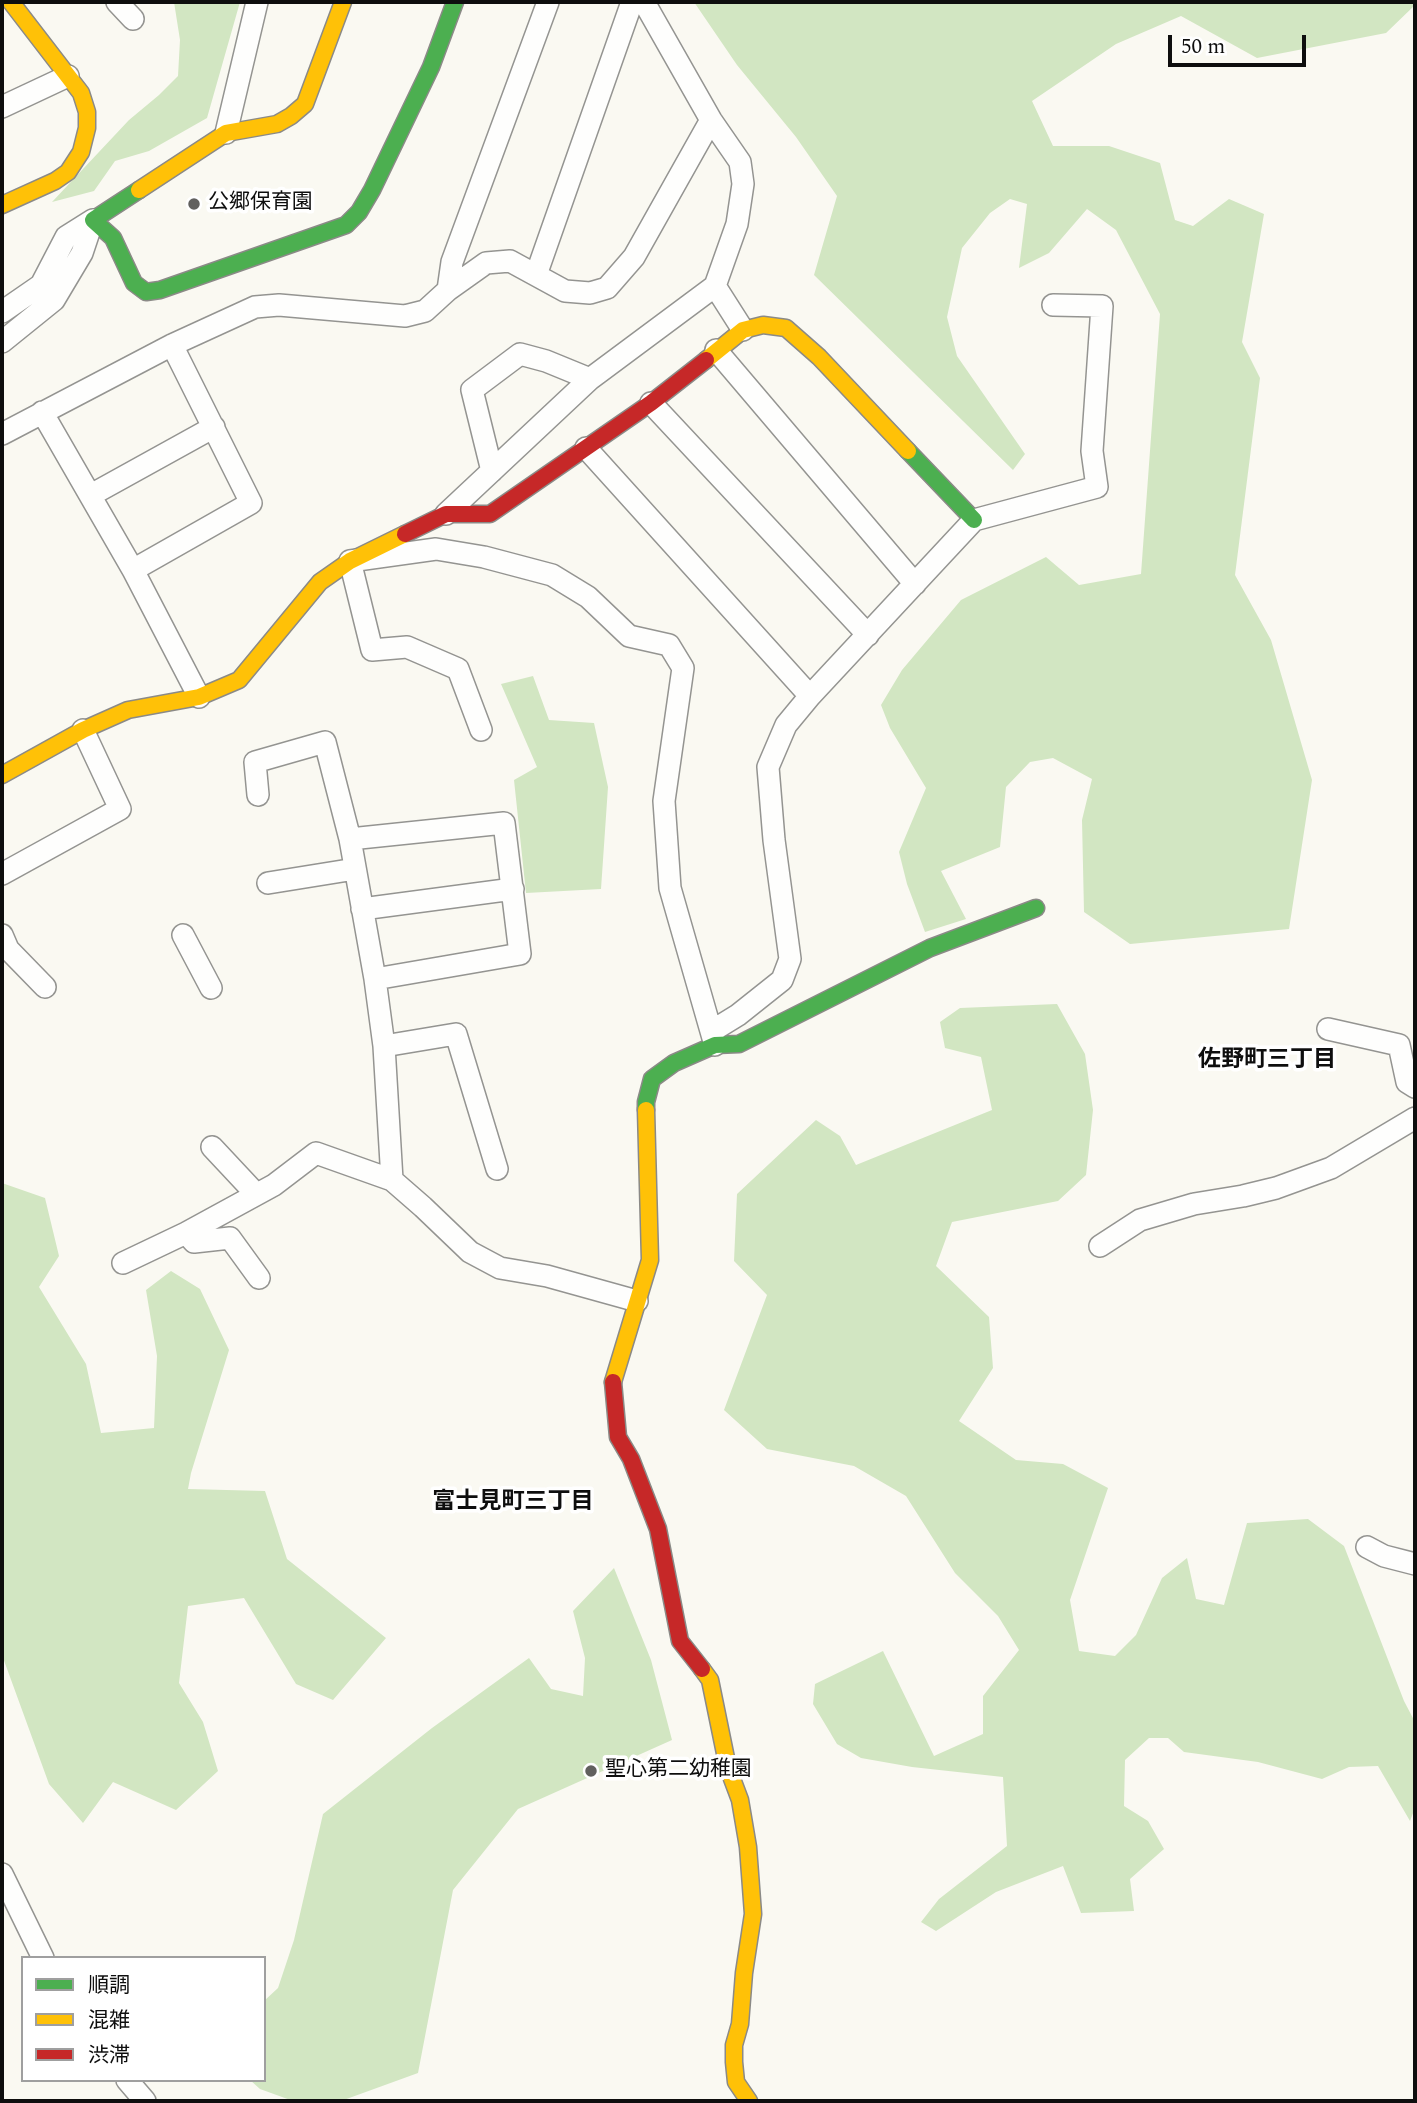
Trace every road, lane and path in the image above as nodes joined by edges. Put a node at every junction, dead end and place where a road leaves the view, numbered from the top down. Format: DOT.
graph roads {
  1 [pos="11,2"];
  2 [pos="117,2"];
  3 [pos="257,2"];
  4 [pos="343,2"];
  5 [pos="455,2"];
  6 [pos="548,2"];
  7 [pos="632,2"];
  8 [pos="644,2"];
  9 [pos="133,19"];
  10 [pos="68,76"];
  11 [pos="2,107"];
  12 [pos="711,120"];
  13 [pos="226,133"];
  14 [pos="2,205"];
  15 [pos="93,220"];
  16 [pos="536,275"];
  17 [pos="715,286"];
  18 [pos="448,290"];
  19 [pos="1053,305"];
  20 [pos="2,313"];
  21 [pos="743,330"];
  22 [pos="2,342"];
  23 [pos="172,345"];
  24 [pos="716,350"];
  25 [pos="590,379"];
  26 [pos="651,403"];
  27 [pos="42,412"];
  28 [pos="214,427"];
  29 [pos="2,434"];
  30 [pos="586,448"];
  31 [pos="492,471"];
  32 [pos="91,495"];
  33 [pos="446,514"];
  34 [pos="974,520"];
  35 [pos="350,561"];
  36 [pos="134,570"];
  37 [pos="915,584"];
  38 [pos="868,635"];
  39 [pos="810,696"];
  40 [pos="199,697"];
  41 [pos="83,730"];
  42 [pos="481,730"];
  43 [pos="2,775"];
  44 [pos="258,795"];
  45 [pos="350,839"];
  46 [pos="355,869"];
  47 [pos="2,874"];
  48 [pos="268,883"];
  49 [pos="513,889"];
  50 [pos="1036,908"];
  51 [pos="362,909"];
  52 [pos="2,935"];
  53 [pos="183,935"];
  54 [pos="375,979"];
  55 [pos="45,987"];
  56 [pos="211,988"];
  57 [pos="1328,1029"];
  58 [pos="713,1038"];
  59 [pos="384,1046"];
  60 [pos="1415,1087"];
  61 [pos="1415,1118"];
  62 [pos="212,1147"];
  63 [pos="497,1169"];
  64 [pos="391,1181"];
  65 [pos="256,1194"];
  66 [pos="186,1233"];
  67 [pos="1100,1246"];
  68 [pos="122,1263"];
  69 [pos="259,1278"];
  70 [pos="637,1301"];
  71 [pos="1367,1547"];
  72 [pos="1415,1564"];
  73 [pos="2,1874"];
  74 [pos="42,1956"];
  75 [pos="129,2082"];
  76 [pos="145,2101"];
  77 [pos="749,2101"];
  1 -- 10 [label="street"];
  2 -- 9 [label="street"];
  3 -- 13 [label="street"];
  4 -- 13 [label="street"];
  5 -- 15 [label="street"];
  6 -- 18 [label="street"];
  7 -- 16 [label="street"];
  8 -- 12 [label="street"];
  10 -- 11 [label="street"];
  10 -- 14 [label="street"];
  12 -- 16 [label="street"];
  12 -- 17 [label="street"];
  13 -- 15 [label="street"];
  15 -- 20 [label="street"];
  15 -- 22 [label="street"];
  16 -- 18 [label="street"];
  17 -- 21 [label="street"];
  17 -- 25 [label="street"];
  18 -- 23 [label="street"];
  19 -- 34 [label="street"];
  21 -- 24 [label="street"];
  21 -- 34 [label="street"];
  23 -- 27 [label="street"];
  23 -- 28 [label="street"];
  24 -- 26 [label="street"];
  24 -- 37 [label="street"];
  25 -- 31 [label="street"];
  25 -- 31 [label="street"];
  26 -- 30 [label="street"];
  26 -- 38 [label="street"];
  27 -- 29 [label="street"];
  27 -- 32 [label="street"];
  28 -- 32 [label="street"];
  28 -- 36 [label="street"];
  30 -- 33 [label="street"];
  30 -- 39 [label="street"];
  31 -- 33 [label="street"];
  32 -- 36 [label="street"];
  33 -- 35 [label="street"];
  34 -- 37 [label="street"];
  35 -- 40 [label="street"];
  35 -- 42 [label="street"];
  35 -- 58 [label="street"];
  36 -- 40 [label="street"];
  37 -- 38 [label="street"];
  38 -- 39 [label="street"];
  39 -- 58 [label="street"];
  40 -- 41 [label="street"];
  41 -- 43 [label="street"];
  41 -- 47 [label="street"];
  44 -- 45 [label="street"];
  45 -- 46 [label="street"];
  45 -- 49 [label="street"];
  46 -- 48 [label="street"];
  46 -- 51 [label="street"];
  49 -- 51 [label="street"];
  49 -- 54 [label="street"];
  50 -- 58 [label="street"];
  51 -- 54 [label="street"];
  52 -- 55 [label="street"];
  53 -- 56 [label="street"];
  54 -- 59 [label="street"];
  57 -- 60 [label="street"];
  58 -- 70 [label="street"];
  59 -- 63 [label="street"];
  59 -- 64 [label="street"];
  61 -- 67 [label="street"];
  62 -- 65 [label="street"];
  64 -- 65 [label="street"];
  64 -- 70 [label="street"];
  65 -- 66 [label="street"];
  66 -- 68 [label="street"];
  66 -- 69 [label="street"];
  70 -- 77 [label="street"];
  71 -- 72 [label="street"];
  73 -- 74 [label="street"];
  75 -- 76 [label="street"];
}
